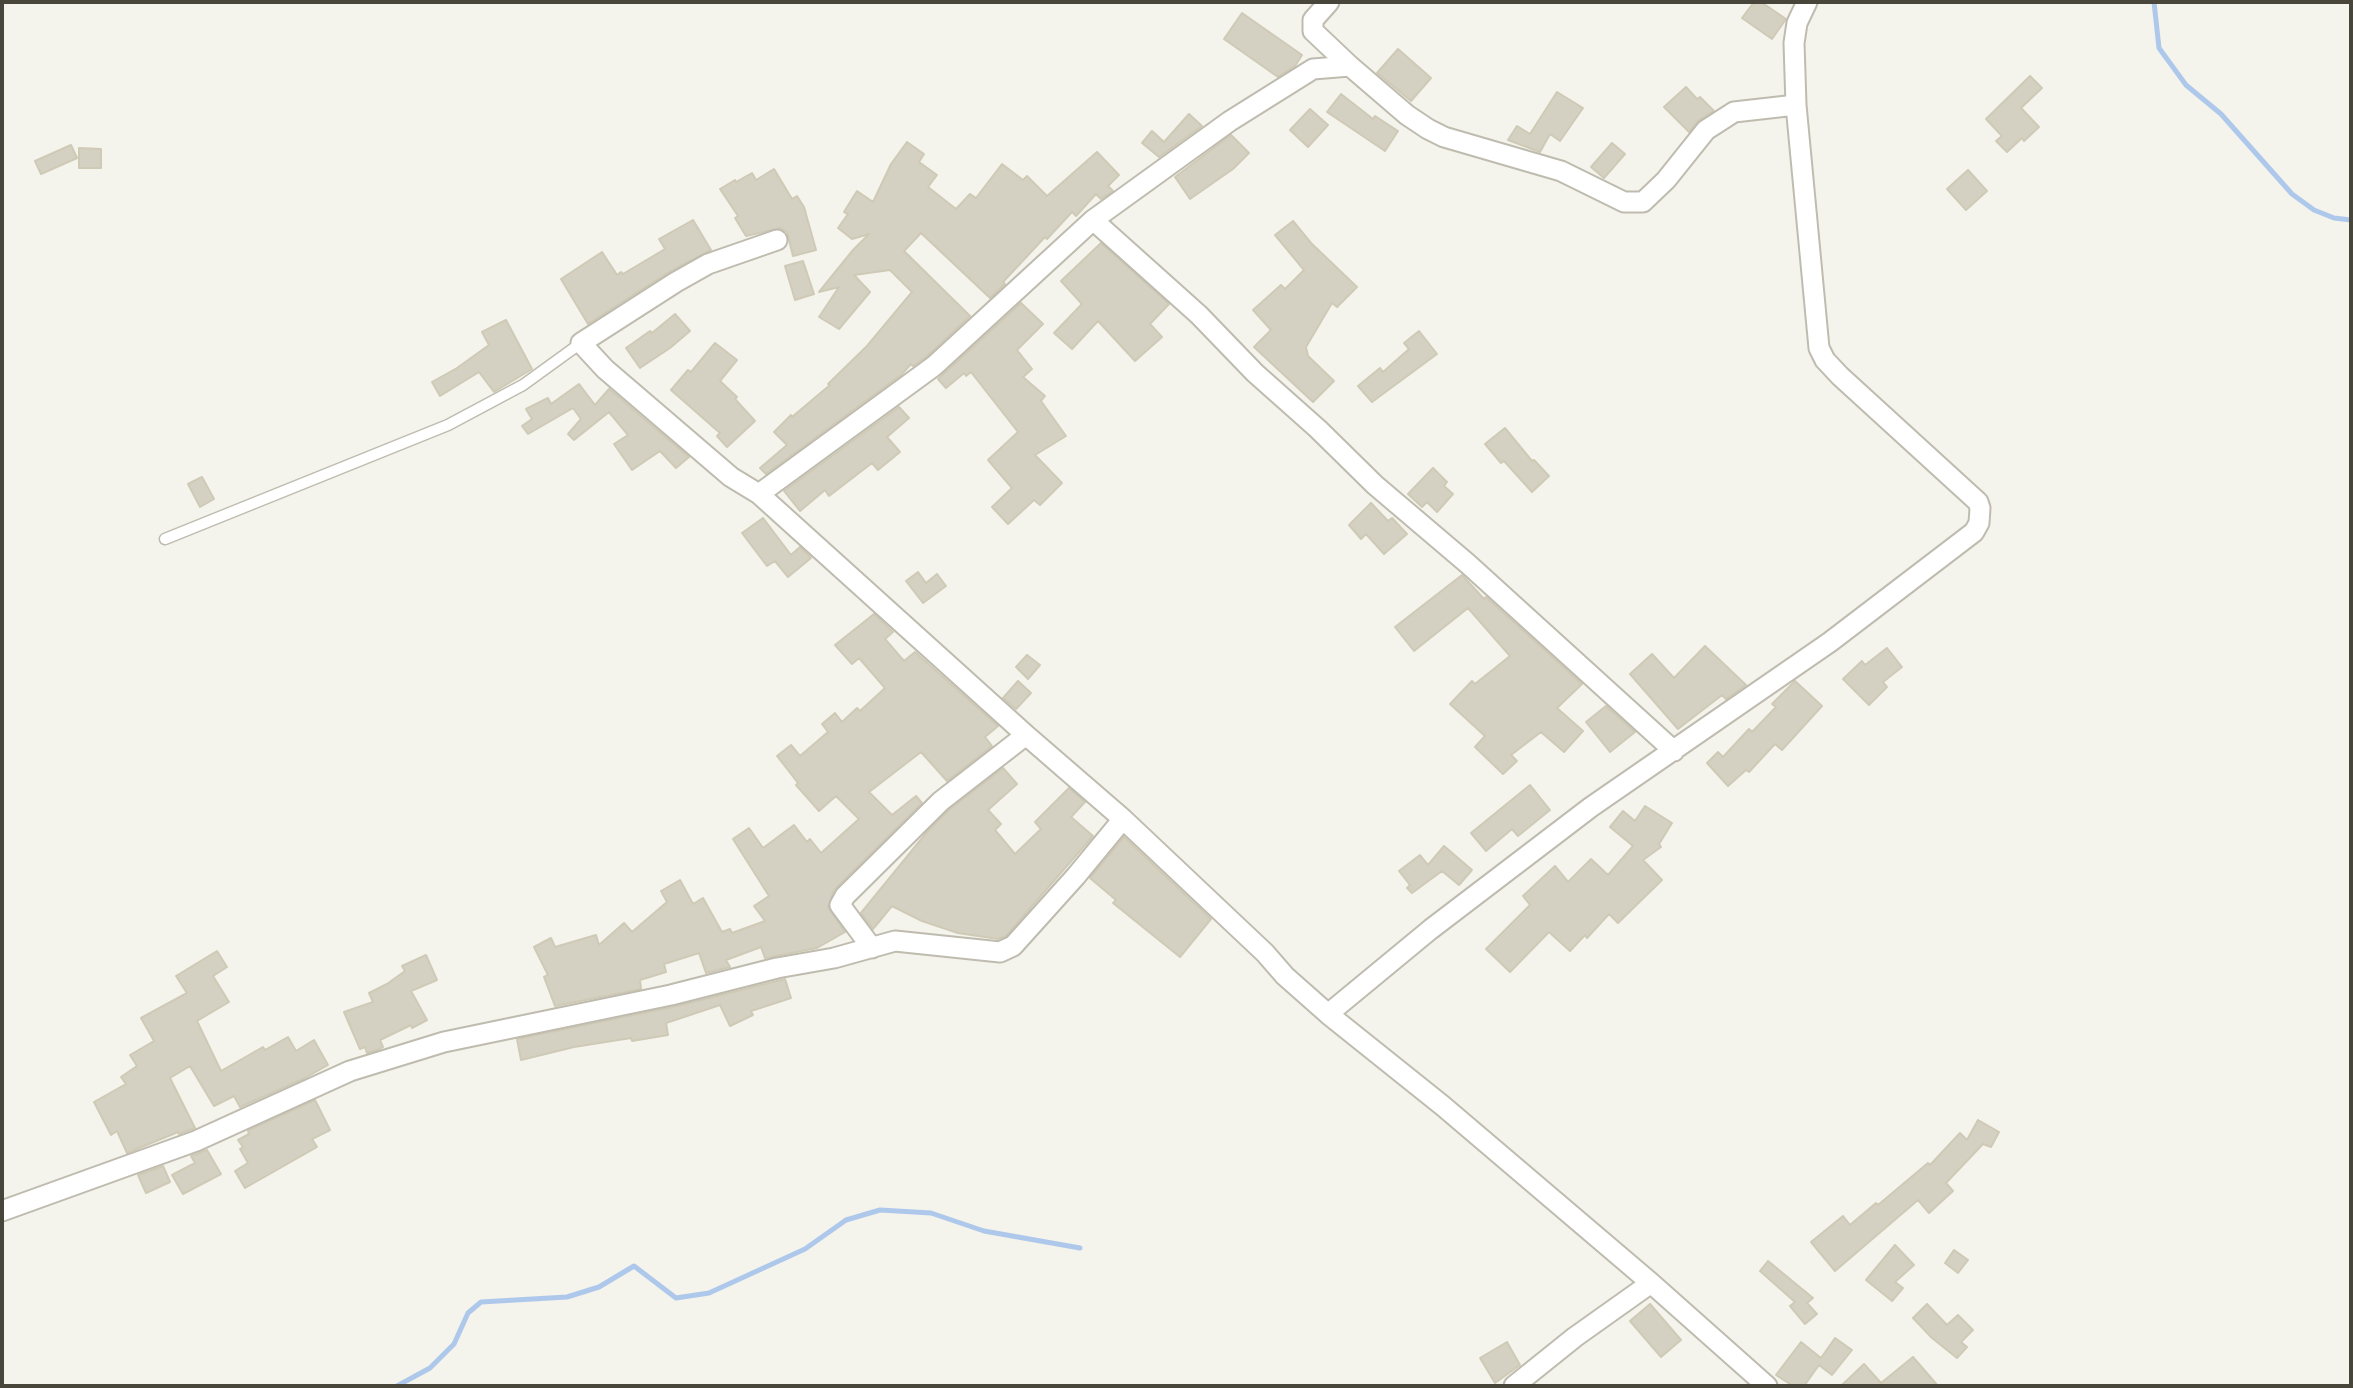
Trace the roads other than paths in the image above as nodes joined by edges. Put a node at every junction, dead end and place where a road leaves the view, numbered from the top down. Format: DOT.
graph roads {
  1 [pos="1329,2"];
  2 [pos="1807,2"];
  3 [pos="1350,66"];
  4 [pos="1796,105"];
  5 [pos="1093,220"];
  6 [pos="777,240"];
  7 [pos="581,343"];
  8 [pos="760,494"];
  9 [pos="165,539"];
  10 [pos="1026,735"];
  11 [pos="1674,751"];
  12 [pos="1123,819"];
  13 [pos="872,948"];
  14 [pos="1328,1014"];
  15 [pos="2,1211"];
  16 [pos="1651,1283"];
  17 [pos="1514,1386"];
  18 [pos="1766,1386"];
  1 -- 3 [label="street"];
  2 -- 4 [label="street"];
  3 -- 4 [label="street"];
  3 -- 5 [label="street"];
  4 -- 11 [label="street"];
  5 -- 8 [label="street"];
  5 -- 11 [label="street"];
  6 -- 7 [label="street"];
  7 -- 8 [label="street"];
  7 -- 9 [label="lane"];
  8 -- 10 [label="street"];
  10 -- 12 [label="street"];
  10 -- 13 [label="street"];
  11 -- 14 [label="street"];
  12 -- 13 [label="street"];
  12 -- 14 [label="street"];
  13 -- 15 [label="street"];
  14 -- 16 [label="street"];
  16 -- 17 [label="street"];
  16 -- 18 [label="street"];
}
